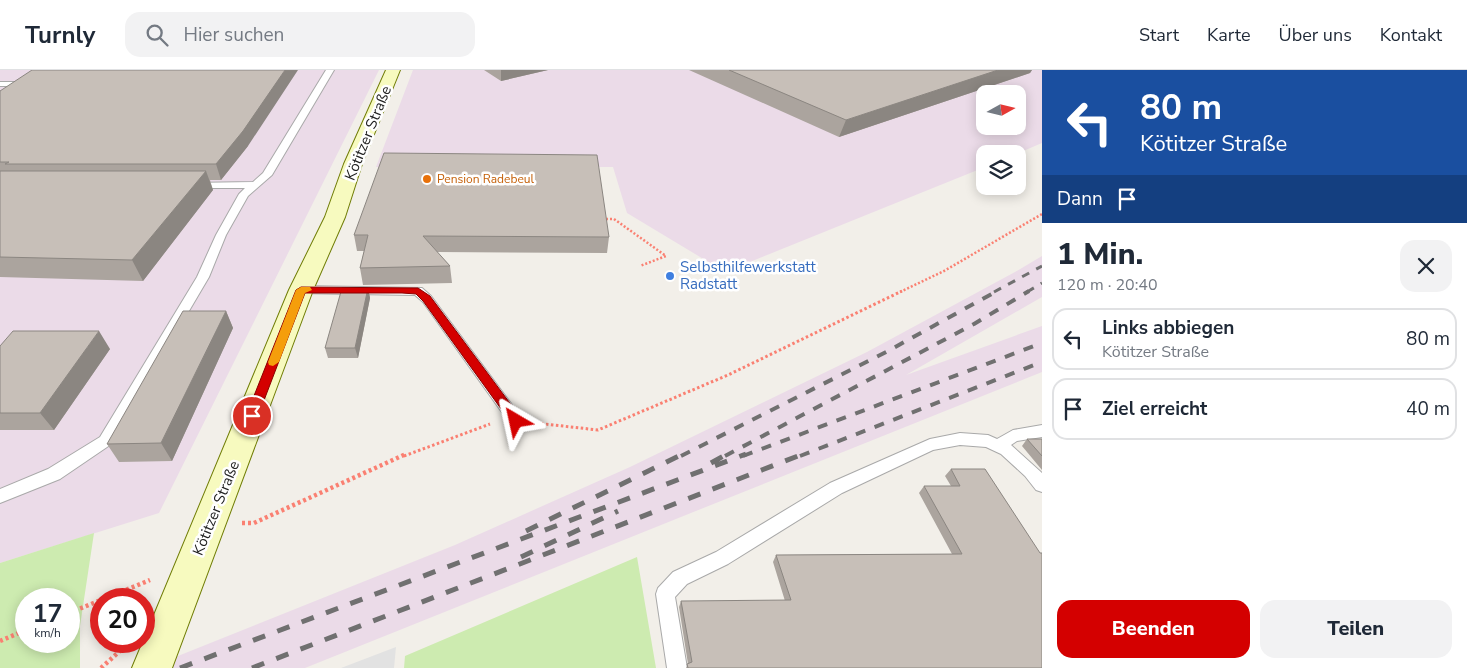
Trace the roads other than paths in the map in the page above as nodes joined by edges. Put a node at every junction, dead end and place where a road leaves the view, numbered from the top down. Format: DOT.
graph roads {
  1 [pos="330,70"];
  2 [pos="393,70"];
  3 [pos="0,84"];
  4 [pos="15,94"];
  5 [pos="186,185"];
  6 [pos="254,185"];
  7 [pos="301,290"];
  8 [pos="516,421"];
  9 [pos="1042,431"];
  10 [pos="998,446"];
  11 [pos="1042,485"];
  12 [pos="0,496"];
  13 [pos="138,657"];
  14 [pos="677,668"];
  1 -- 6 [label="lane"];
  2 -- 7 [label="street, Kötitzer Straße"];
  3 -- 4 [label="lane"];
  5 -- 6 [label="lane"];
  6 -- 12 [label="lane"];
  7 -- 8 [label="lane"];
  7 -- 13 [label="street, Kötitzer Straße"];
  9 -- 10 [label="lane"];
  10 -- 11 [label="lane"];
  10 -- 14 [label="lane"];
}
